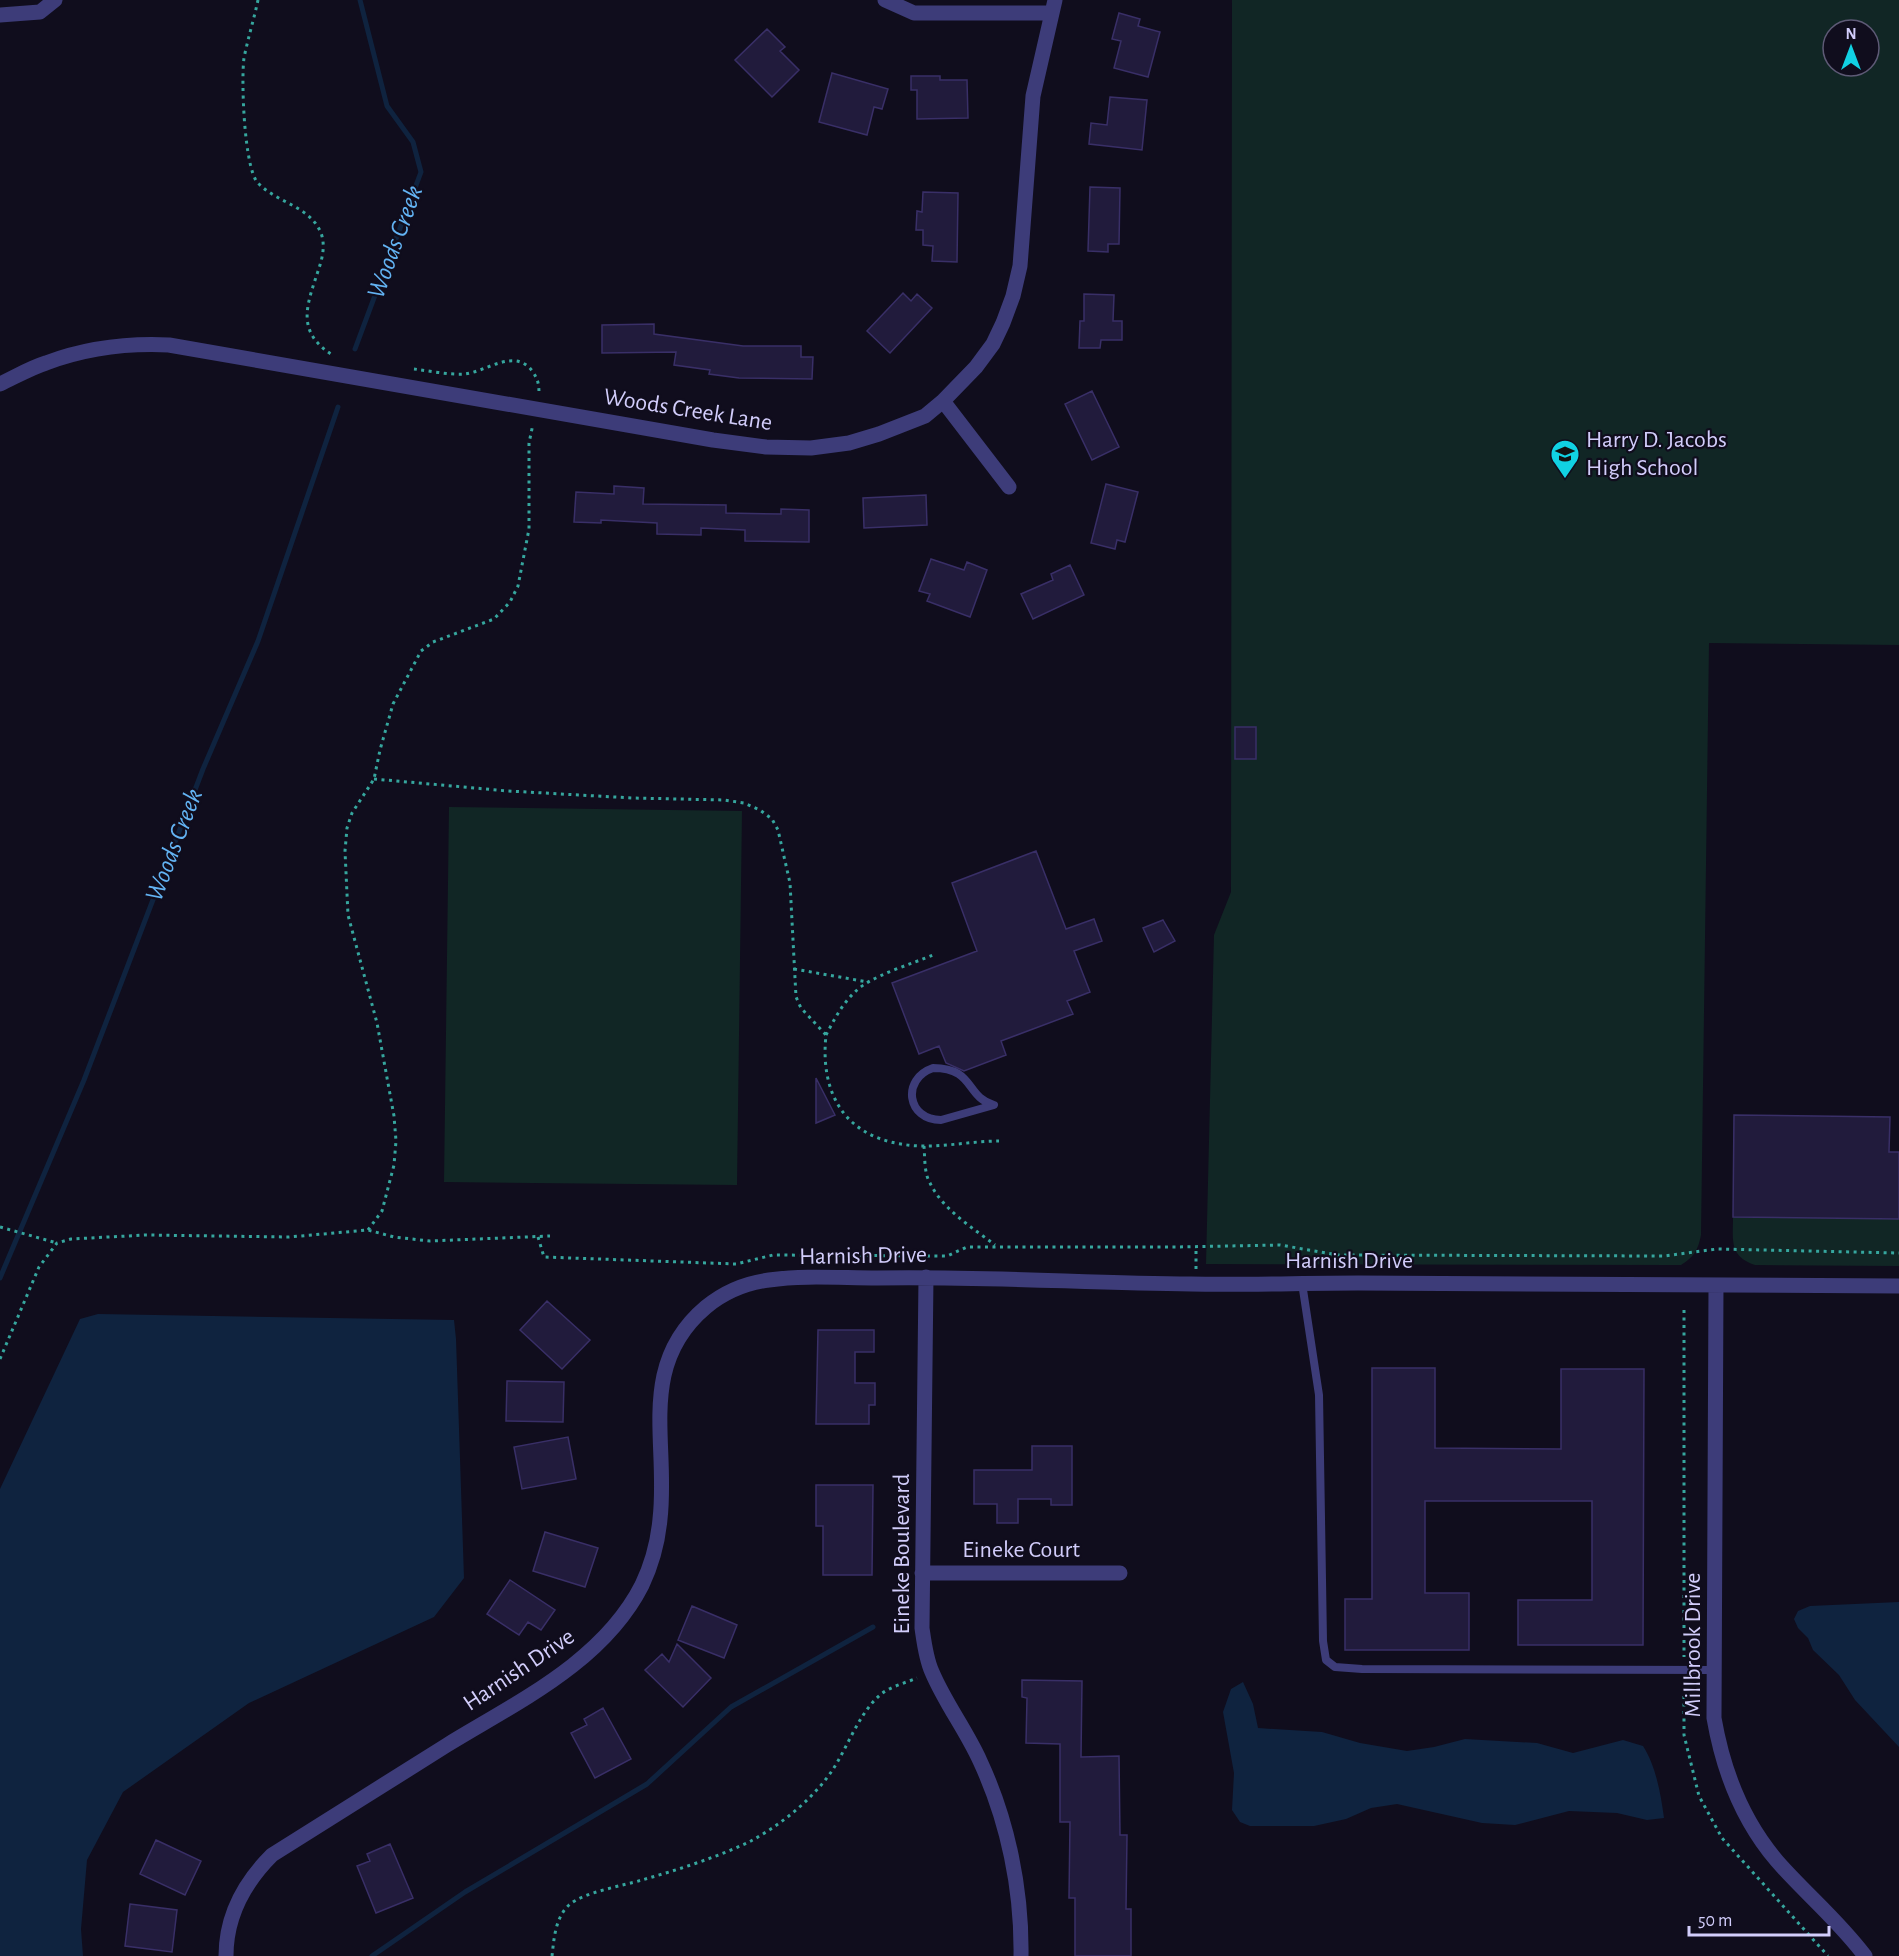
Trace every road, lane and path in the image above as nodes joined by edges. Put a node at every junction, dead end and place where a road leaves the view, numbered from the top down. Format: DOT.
graph roads {
  1 [pos="55,0"];
  2 [pos="258,0"];
  3 [pos="885,0"];
  4 [pos="1053,7"];
  5 [pos="0,15"];
  6 [pos="336,358"];
  7 [pos="410,369"];
  8 [pos="0,384"];
  9 [pos="943,401"];
  10 [pos="538,408"];
  11 [pos="1009,487"];
  12 [pos="374,779"];
  13 [pos="933,955"];
  14 [pos="794,969"];
  15 [pos="868,982"];
  16 [pos="826,1035"];
  17 [pos="994,1105"];
  18 [pos="999,1141"];
  19 [pos="924,1146"];
  20 [pos="0,1227"];
  21 [pos="368,1230"];
  22 [pos="550,1236"];
  23 [pos="538,1237"];
  24 [pos="57,1244"];
  25 [pos="997,1246"];
  26 [pos="1899,1253"];
  27 [pos="926,1277"];
  28 [pos="1302,1283"];
  29 [pos="1716,1284"];
  30 [pos="1899,1286"];
  31 [pos="0,1359"];
  32 [pos="922,1572"];
  33 [pos="1120,1573"];
  34 [pos="1714,1670"];
  35 [pos="932,1672"];
  36 [pos="226,1956"];
  37 [pos="552,1956"];
  38 [pos="1021,1956"];
  39 [pos="1865,1956"];
  1 -- 5 [label="street"];
  2 -- 6 [label="path"];
  3 -- 4 [label="street"];
  4 -- 9 [label="street, Woods Creek Lane"];
  7 -- 10 [label="path"];
  8 -- 10 [label="street, Woods Creek Lane"];
  9 -- 10 [label="street, Woods Creek Lane"];
  9 -- 11 [label="street"];
  10 -- 12 [label="path"];
  12 -- 14 [label="path"];
  12 -- 21 [label="path"];
  13 -- 15 [label="path"];
  14 -- 15 [label="path"];
  14 -- 16 [label="path"];
  15 -- 16 [label="path"];
  16 -- 19 [label="path"];
  17 -- 17 [label="lane"];
  18 -- 19 [label="path"];
  19 -- 25 [label="path"];
  20 -- 24 [label="path"];
  21 -- 23 [label="path"];
  21 -- 24 [label="path"];
  22 -- 23 [label="path"];
  23 -- 25 [label="path"];
  24 -- 31 [label="path"];
  25 -- 26 [label="path"];
  27 -- 28 [label="street, Harnish Drive"];
  27 -- 32 [label="street, Eineke Boulevard"];
  27 -- 36 [label="street, Harnish Drive"];
  28 -- 29 [label="street, Harnish Drive"];
  28 -- 34 [label="lane"];
  29 -- 30 [label="street, Harnish Drive"];
  29 -- 34 [label="street, Millbrook Drive"];
  32 -- 33 [label="street, Eineke Court"];
  32 -- 35 [label="street, Eineke Boulevard"];
  34 -- 39 [label="street, Millbrook Drive"];
  35 -- 37 [label="path"];
  35 -- 38 [label="street, Eineke Boulevard"];
}
